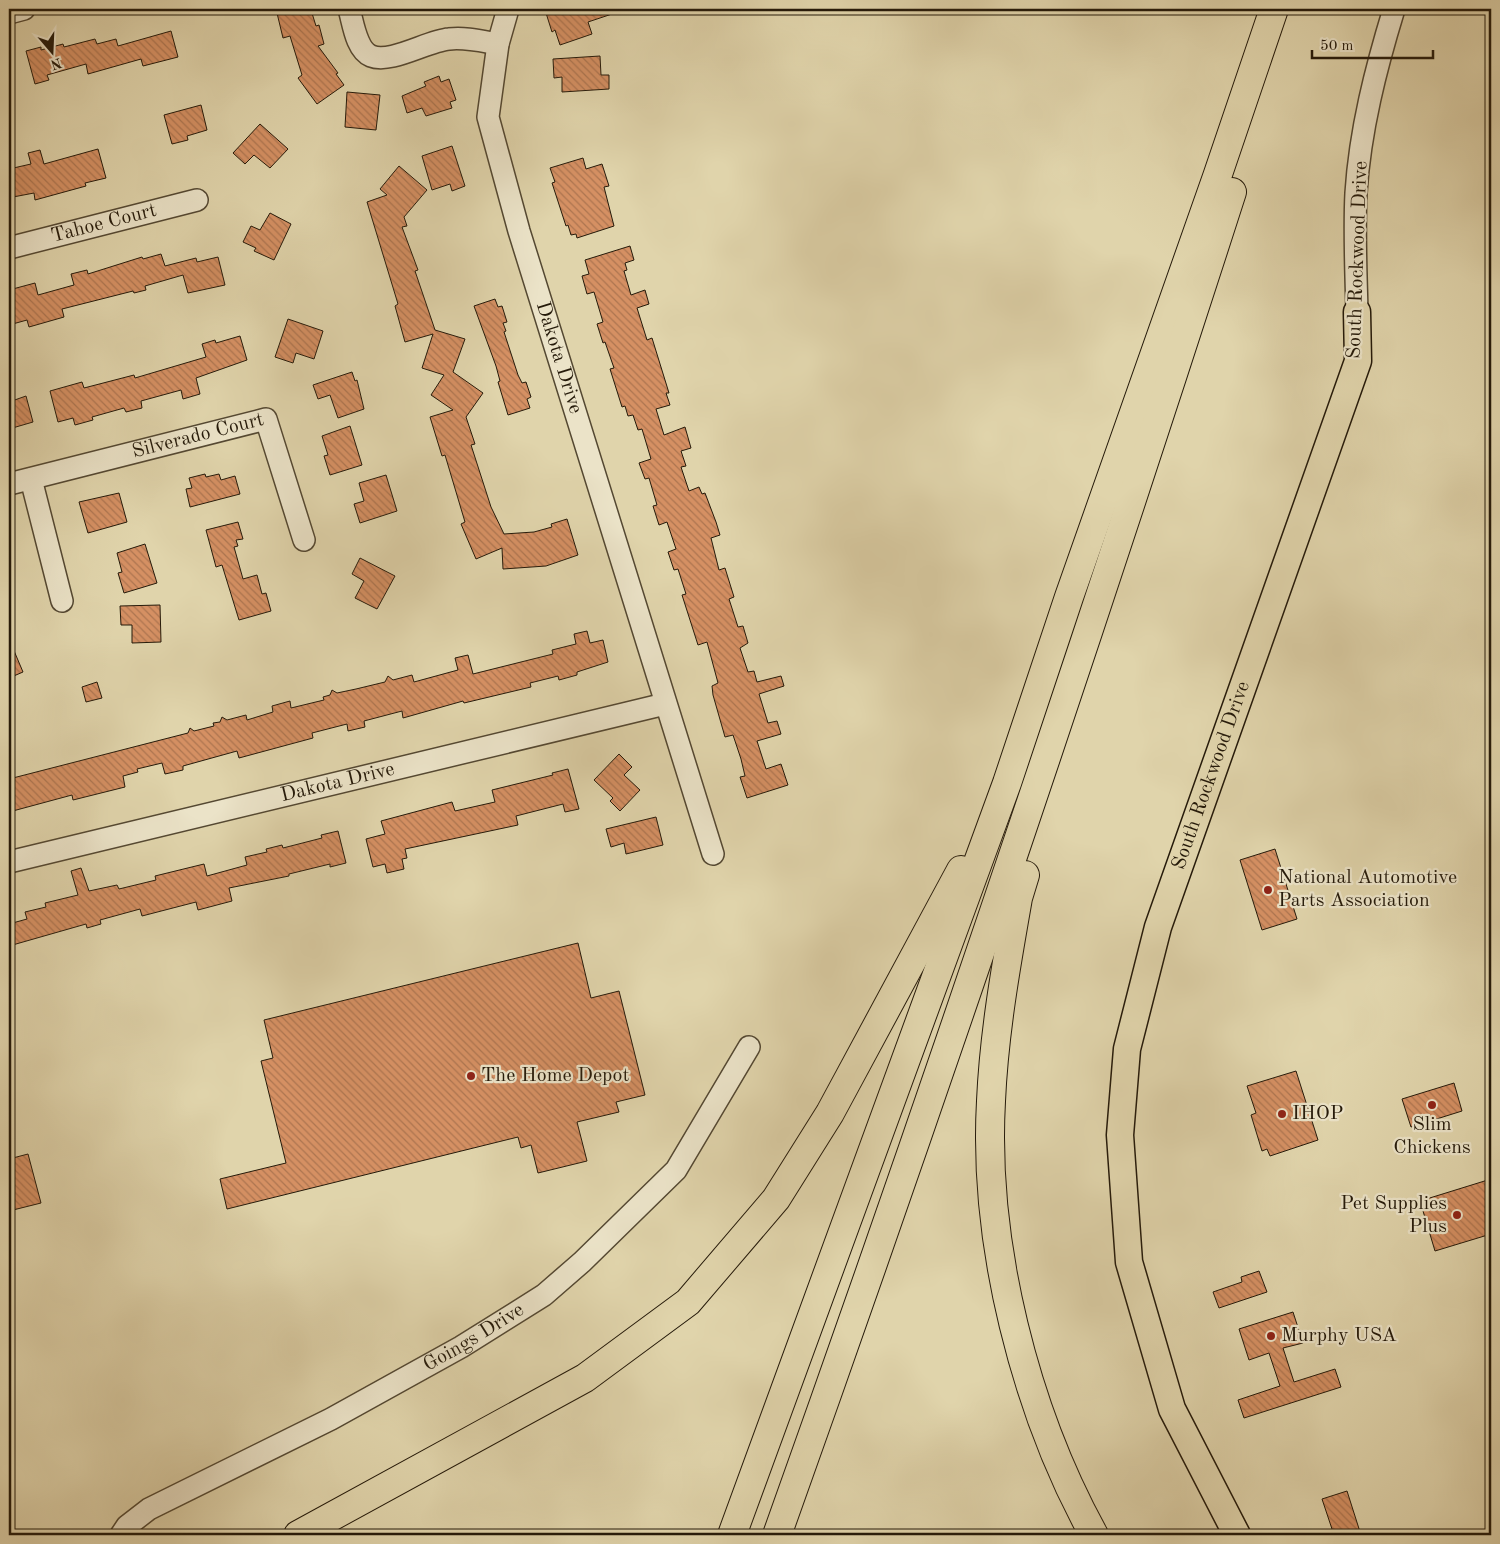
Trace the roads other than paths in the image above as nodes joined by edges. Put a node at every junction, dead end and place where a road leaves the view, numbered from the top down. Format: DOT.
graph roads {
  1 [pos="24,9"];
  2 [pos="349,9"];
  3 [pos="508,9"];
  4 [pos="1274,9"];
  5 [pos="1293,9"];
  6 [pos="1394,9"];
  7 [pos="9,13"];
  8 [pos="498,44"];
  9 [pos="197,200"];
  10 [pos="9,248"];
  11 [pos="1357,312"];
  12 [pos="1157,425"];
  13 [pos="31,479"];
  14 [pos="9,484"];
  15 [pos="304,540"];
  16 [pos="62,601"];
  17 [pos="665,704"];
  18 [pos="1008,782"];
  19 [pos="713,854"];
  20 [pos="9,862"];
  21 [pos="749,1047"];
  22 [pos="120,1535"];
  23 [pos="298,1535"];
  24 [pos="732,1535"];
  25 [pos="777,1535"];
  26 [pos="1094,1535"];
  27 [pos="1238,1535"];
  1 -- 7 [label="street"];
  2 -- 8 [label="street"];
  3 -- 8 [label="street, Dakota Drive"];
  4 -- 18 [label="highway"];
  5 -- 12 [label="highway"];
  6 -- 11 [label="street, South Rockwood Drive"];
  8 -- 17 [label="street, Dakota Drive"];
  9 -- 10 [label="street, Tahoe Court"];
  11 -- 27 [label="main road, South Rockwood Drive"];
  12 -- 25 [label="highway"];
  12 -- 26 [label="highway"];
  13 -- 14 [label="street, Silverado Court"];
  13 -- 15 [label="street, Silverado Court"];
  13 -- 16 [label="street"];
  17 -- 19 [label="street, Dakota Drive"];
  17 -- 20 [label="street, Dakota Drive"];
  18 -- 23 [label="highway"];
  18 -- 24 [label="highway"];
  21 -- 22 [label="street, Goings Drive"];
}
